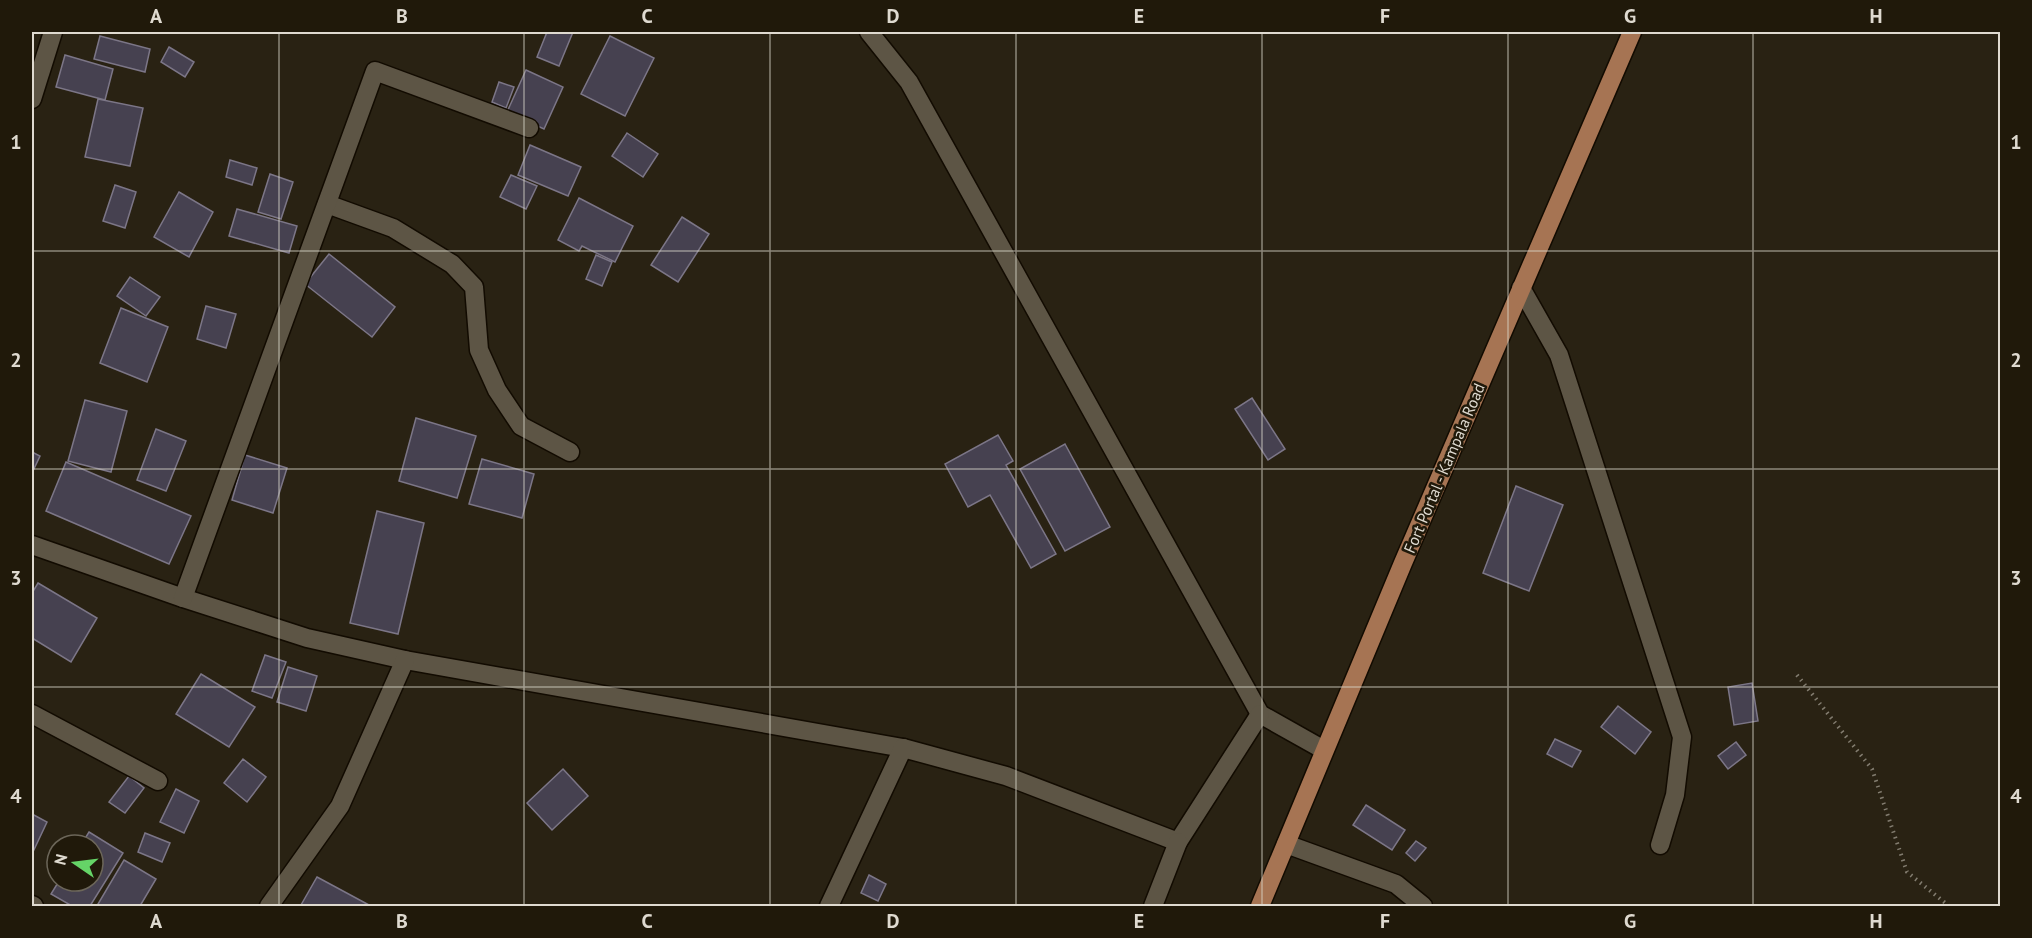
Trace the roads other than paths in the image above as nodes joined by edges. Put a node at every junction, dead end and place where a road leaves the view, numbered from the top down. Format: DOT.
graph roads {
  1 [pos="53,32"];
  2 [pos="869,32"];
  3 [pos="1632,32"];
  4 [pos="32,99"];
  5 [pos="529,128"];
  6 [pos="327,204"];
  7 [pos="1521,288"];
  8 [pos="570,452"];
  9 [pos="32,545"];
  10 [pos="183,598"];
  11 [pos="405,660"];
  12 [pos="32,714"];
  13 [pos="1260,714"];
  14 [pos="903,748"];
  15 [pos="1324,750"];
  16 [pos="158,780"];
  17 [pos="1178,842"];
  18 [pos="1286,844"];
  19 [pos="1660,844"];
  20 [pos="269,906"];
  21 [pos="829,906"];
  22 [pos="1153,906"];
  23 [pos="1260,906"];
  24 [pos="1423,906"];
  1 -- 4 [label="street"];
  2 -- 13 [label="street"];
  3 -- 7 [label="main road, Fort Portal - Kampala Road"];
  5 -- 6 [label="street"];
  6 -- 8 [label="street"];
  6 -- 10 [label="street"];
  7 -- 15 [label="main road, Fort Portal - Kampala Road"];
  7 -- 19 [label="street"];
  9 -- 10 [label="street"];
  10 -- 11 [label="street"];
  11 -- 14 [label="street"];
  11 -- 20 [label="street"];
  12 -- 16 [label="street"];
  13 -- 15 [label="street"];
  13 -- 17 [label="street"];
  14 -- 17 [label="street"];
  14 -- 21 [label="street"];
  15 -- 18 [label="main road, Fort Portal - Kampala Road"];
  17 -- 22 [label="street"];
  18 -- 23 [label="main road, Fort Portal - Kampala Road"];
  18 -- 24 [label="street"];
}
